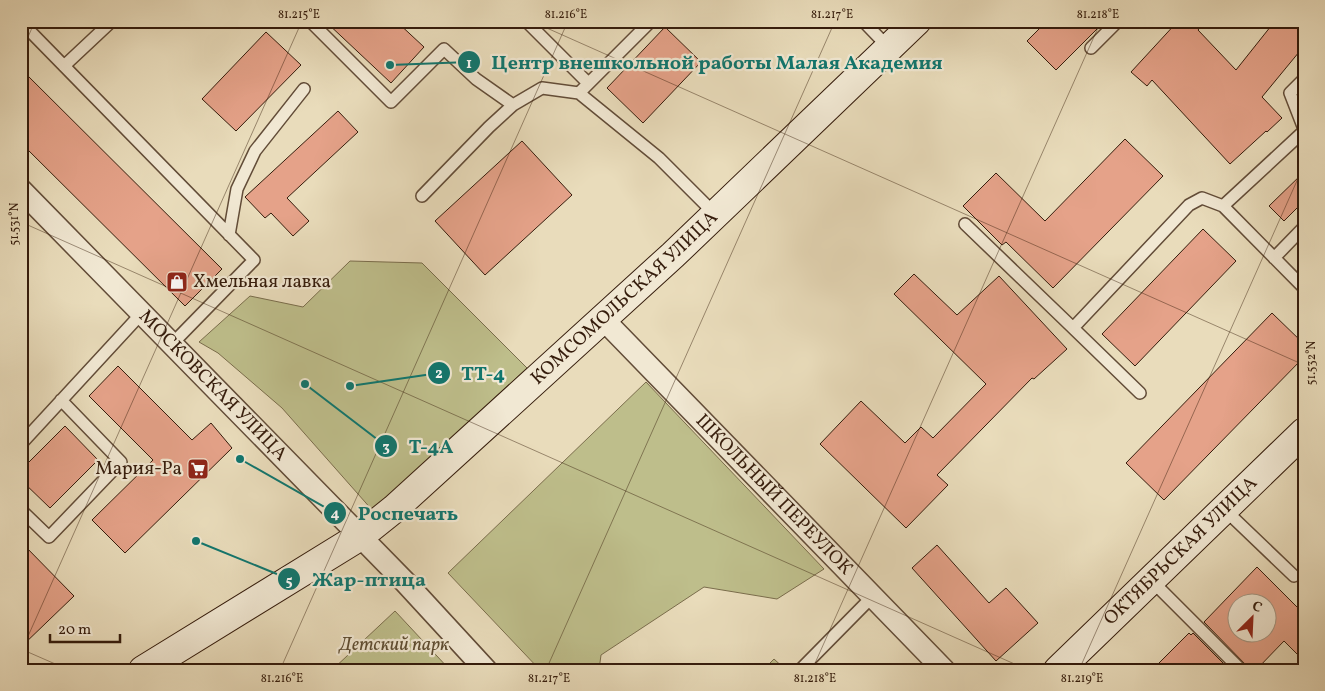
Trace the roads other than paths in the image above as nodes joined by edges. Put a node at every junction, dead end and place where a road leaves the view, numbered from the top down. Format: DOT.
graph roads {
  1 [pos="112,21"];
  2 [pos="310,21"];
  3 [pos="526,21"];
  4 [pos="651,21"];
  5 [pos="917,21"];
  6 [pos="1118,21"];
  7 [pos="21,22"];
  8 [pos="867,22"];
  9 [pos="889,48"];
  10 [pos="1091,48"];
  11 [pos="64,66"];
  12 [pos="1304,79"];
  13 [pos="588,83"];
  14 [pos="304,89"];
  15 [pos="579,93"];
  16 [pos="514,105"];
  17 [pos="1304,130"];
  18 [pos="22,192"];
  19 [pos="422,196"];
  20 [pos="1222,206"];
  21 [pos="715,214"];
  22 [pos="965,224"];
  23 [pos="1304,227"];
  24 [pos="229,235"];
  25 [pos="1274,258"];
  26 [pos="1304,288"];
  27 [pos="141,314"];
  28 [pos="604,319"];
  29 [pos="1073,328"];
  30 [pos="172,344"];
  31 [pos="1140,393"];
  32 [pos="61,400"];
  33 [pos="1304,432"];
  34 [pos="21,444"];
  35 [pos="1224,509"];
  36 [pos="21,510"];
  37 [pos="359,537"];
  38 [pos="1294,576"];
  39 [pos="1151,580"];
  40 [pos="872,598"];
  41 [pos="143,670"];
  42 [pos="486,670"];
  43 [pos="800,670"];
  44 [pos="944,670"];
  45 [pos="1058,670"];
  46 [pos="1241,670"];
  1 -- 11 [label="lane"];
  2 -- 16 [label="lane"];
  3 -- 13 [label="lane"];
  4 -- 13 [label="lane"];
  5 -- 9 [label="main road, КОМСОМОЛЬСКАЯ УЛИЦА"];
  6 -- 10 [label="lane"];
  7 -- 11 [label="lane"];
  8 -- 9 [label="lane"];
  9 -- 21 [label="main road, КОМСОМОЛЬСКАЯ УЛИЦА"];
  11 -- 24 [label="lane"];
  12 -- 17 [label="lane"];
  13 -- 15 [label="lane"];
  14 -- 24 [label="lane"];
  15 -- 16 [label="lane"];
  15 -- 21 [label="lane"];
  16 -- 19 [label="lane"];
  17 -- 20 [label="lane"];
  18 -- 27 [label="street, МОСКОВСКАЯ УЛИЦА"];
  20 -- 25 [label="lane"];
  20 -- 29 [label="lane"];
  21 -- 28 [label="main road, КОМСОМОЛЬСКАЯ УЛИЦА"];
  22 -- 29 [label="lane"];
  23 -- 25 [label="lane"];
  24 -- 30 [label="lane"];
  25 -- 26 [label="lane"];
  27 -- 30 [label="street, МОСКОВСКАЯ УЛИЦА"];
  27 -- 32 [label="lane"];
  28 -- 37 [label="main road, КОМСОМОЛЬСКАЯ УЛИЦА"];
  28 -- 40 [label="street, ШКОЛЬНЫЙ ПЕРЕУЛОК"];
  29 -- 31 [label="lane"];
  30 -- 37 [label="street, МОСКОВСКАЯ УЛИЦА"];
  32 -- 34 [label="lane"];
  32 -- 36 [label="lane"];
  33 -- 35 [label="main road, ОКТЯБРЬСКАЯ УЛИЦА"];
  35 -- 38 [label="lane"];
  35 -- 39 [label="main road, ОКТЯБРЬСКАЯ УЛИЦА"];
  37 -- 41 [label="main road, КОМСОМОЛЬСКАЯ УЛИЦА"];
  37 -- 42 [label="street, МОСКОВСКАЯ УЛИЦА"];
  39 -- 45 [label="main road, ОКТЯБРЬСКАЯ УЛИЦА"];
  39 -- 46 [label="lane"];
  40 -- 43 [label="lane"];
  40 -- 44 [label="street, ШКОЛЬНЫЙ ПЕРЕУЛОК"];
}
